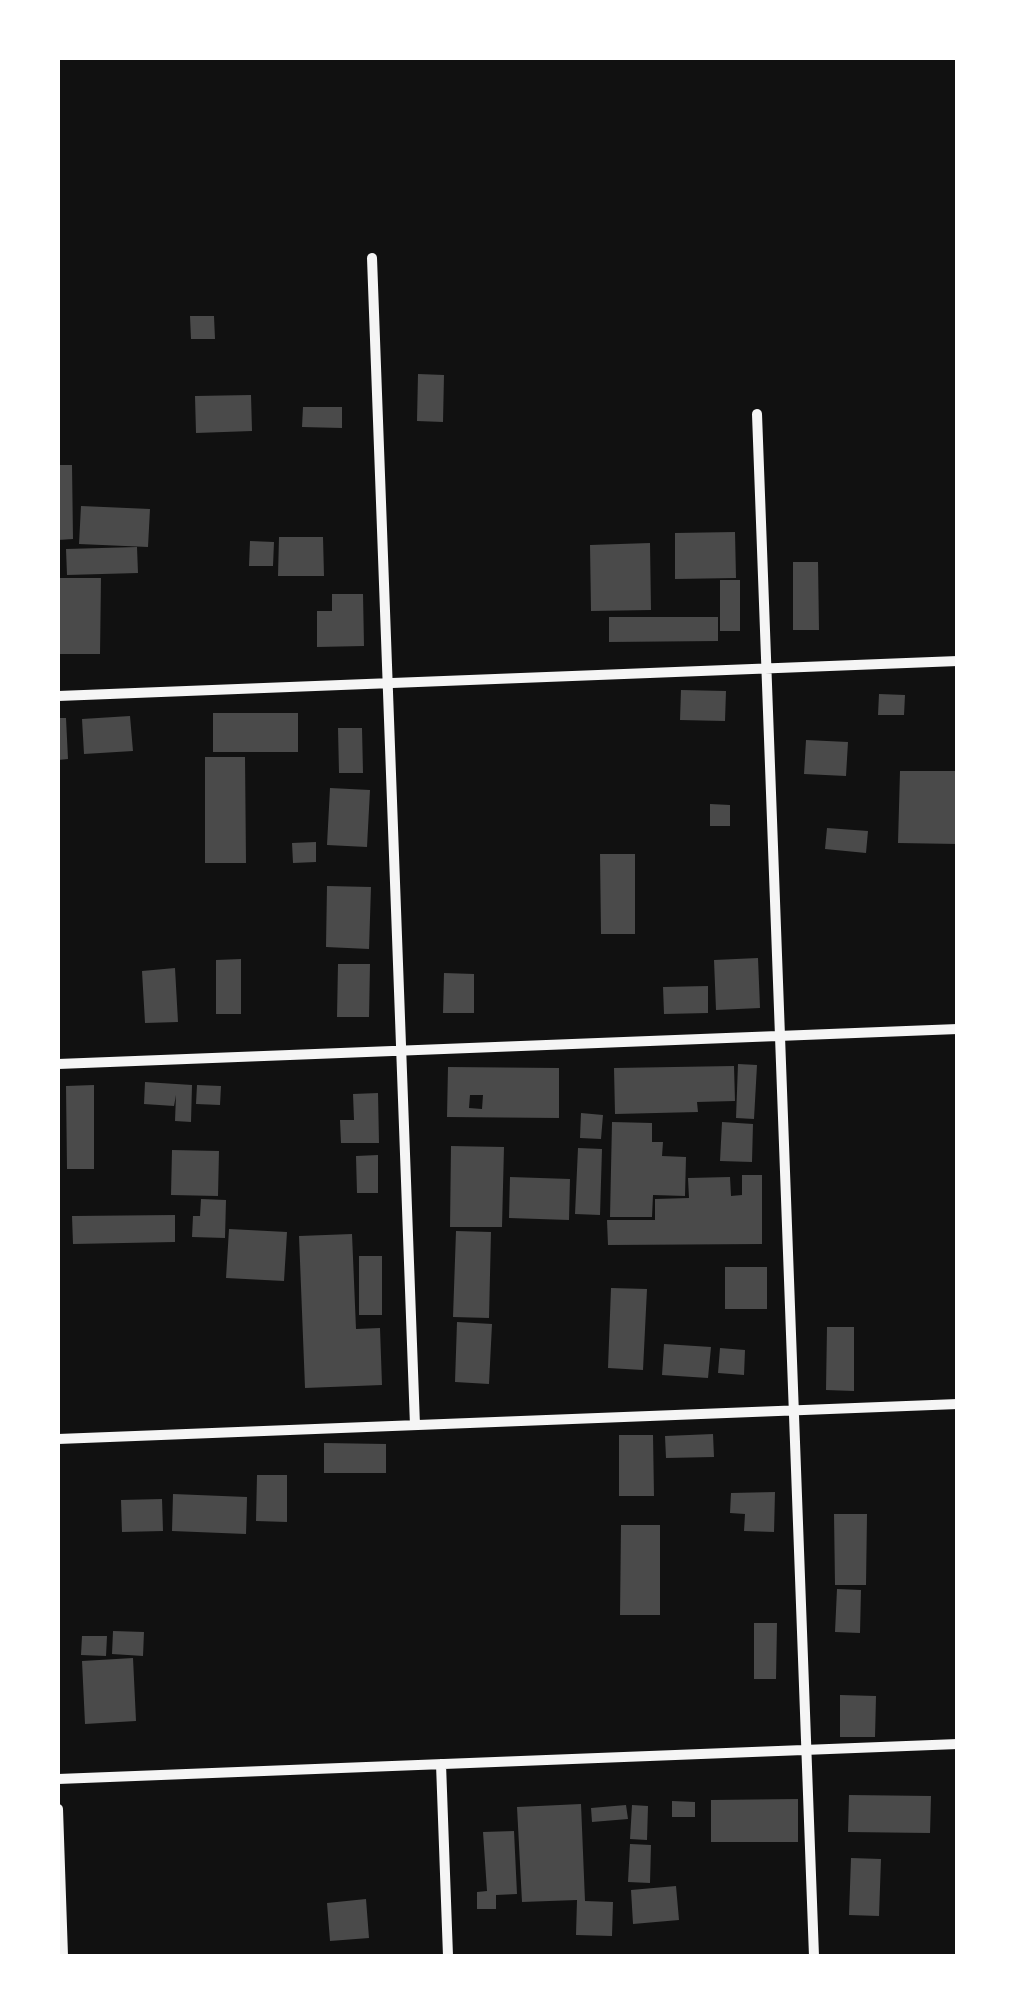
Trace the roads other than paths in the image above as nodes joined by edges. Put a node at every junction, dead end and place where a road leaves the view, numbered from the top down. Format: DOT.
graph roads {
  1 [pos="372,258"];
  2 [pos="756,414"];
  3 [pos="958,661"];
  4 [pos="766,668"];
  5 [pos="388,683"];
  6 [pos="58,696"];
  7 [pos="958,1030"];
  8 [pos="780,1036"];
  9 [pos="402,1051"];
  10 [pos="58,1064"];
  11 [pos="958,1404"];
  12 [pos="794,1410"];
  13 [pos="416,1425"];
  14 [pos="58,1439"];
  15 [pos="958,1744"];
  16 [pos="806,1750"];
  17 [pos="440,1764"];
  18 [pos="58,1778"];
  19 [pos="58,1809"];
  20 [pos="63,1956"];
  21 [pos="448,1956"];
  22 [pos="814,1956"];
  1 -- 5 [label="street"];
  2 -- 4 [label="street"];
  3 -- 4 [label="street"];
  4 -- 5 [label="street"];
  4 -- 8 [label="street"];
  5 -- 6 [label="street"];
  5 -- 9 [label="street"];
  7 -- 8 [label="street"];
  8 -- 9 [label="street"];
  8 -- 12 [label="street"];
  9 -- 10 [label="street"];
  9 -- 13 [label="street"];
  11 -- 12 [label="street"];
  12 -- 13 [label="street"];
  12 -- 16 [label="street"];
  13 -- 14 [label="street"];
  15 -- 16 [label="street"];
  16 -- 17 [label="street"];
  16 -- 22 [label="street"];
  17 -- 18 [label="street"];
  17 -- 21 [label="street"];
  19 -- 20 [label="street"];
}
